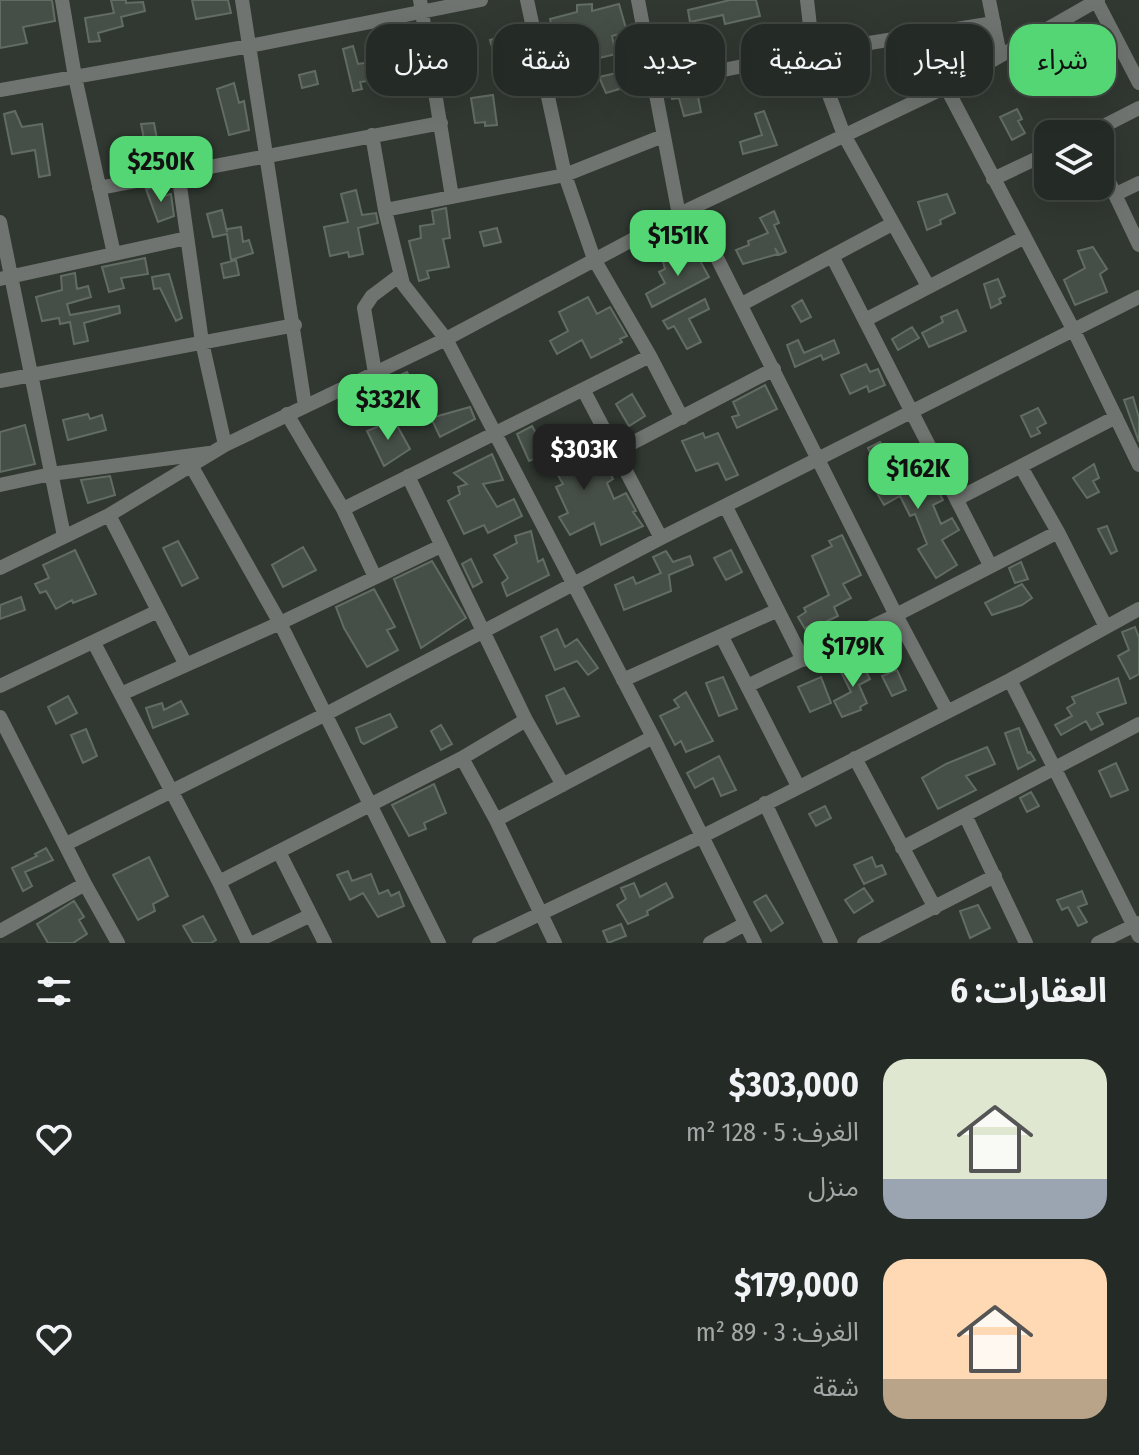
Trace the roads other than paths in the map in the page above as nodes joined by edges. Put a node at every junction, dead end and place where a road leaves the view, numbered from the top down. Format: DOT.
graph roads {
  1 [pos="62,0"];
  2 [pos="242,0"];
  3 [pos="481,0"];
  4 [pos="527,0"];
  5 [pos="638,0"];
  6 [pos="807,0"];
  7 [pos="989,0"];
  8 [pos="1096,0"];
  9 [pos="421,6"];
  10 [pos="994,23"];
  11 [pos="642,24"];
  12 [pos="810,24"];
  13 [pos="870,43"];
  14 [pos="250,46"];
  15 [pos="1000,55"];
  16 [pos="993,59"];
  17 [pos="75,77"];
  18 [pos="1139,83"];
  19 [pos="0,90"];
  20 [pos="655,96"];
  21 [pos="829,96"];
  22 [pos="927,96"];
  23 [pos="951,96"];
  24 [pos="1139,108"];
  25 [pos="1114,121"];
  26 [pos="441,123"];
  27 [pos="372,135"];
  28 [pos="844,135"];
  29 [pos="663,136"];
  30 [pos="266,155"];
  31 [pos="1034,160"];
  32 [pos="178,172"];
  33 [pos="565,175"];
  34 [pos="993,179"];
  35 [pos="1139,183"];
  36 [pos="99,188"];
  37 [pos="1114,190"];
  38 [pos="1116,194"];
  39 [pos="452,197"];
  40 [pos="385,210"];
  41 [pos="686,211"];
  42 [pos="0,222"];
  43 [pos="892,224"];
  44 [pos="187,238"];
  45 [pos="1023,238"];
  46 [pos="1139,245"];
  47 [pos="114,254"];
  48 [pos="832,256"];
  49 [pos="594,259"];
  50 [pos="400,275"];
  51 [pos="5,278"];
  52 [pos="928,286"];
  53 [pos="1139,297"];
  54 [pos="742,304"];
  55 [pos="865,320"];
  56 [pos="295,325"];
  57 [pos="1073,329"];
  58 [pos="446,339"];
  59 [pos="202,342"];
  60 [pos="650,356"];
  61 [pos="774,369"];
  62 [pos="375,373"];
  63 [pos="31,376"];
  64 [pos="0,381"];
  65 [pos="584,391"];
  66 [pos="305,406"];
  67 [pos="913,413"];
  68 [pos="287,414"];
  69 [pos="1116,417"];
  70 [pos="682,418"];
  71 [pos="493,433"];
  72 [pos="220,449"];
  73 [pos="615,452"];
  74 [pos="818,460"];
  75 [pos="1139,465"];
  76 [pos="192,467"];
  77 [pos="1021,467"];
  78 [pos="51,474"];
  79 [pos="408,476"];
  80 [pos="0,485"];
  81 [pos="957,499"];
  82 [pos="726,507"];
  83 [pos="343,509"];
  84 [pos="109,515"];
  85 [pos="1058,532"];
  86 [pos="64,536"];
  87 [pos="661,538"];
  88 [pos="441,546"];
  89 [pos="990,565"];
  90 [pos="0,568"];
  91 [pos="375,577"];
  92 [pos="573,584"];
  93 [pos="1139,609"];
  94 [pos="778,610"];
  95 [pos="158,611"];
  96 [pos="896,615"];
  97 [pos="280,623"];
  98 [pos="1106,627"];
  99 [pos="484,633"];
  100 [pos="722,637"];
  101 [pos="94,643"];
  102 [pos="803,660"];
  103 [pos="186,665"];
  104 [pos="623,680"];
  105 [pos="1010,680"];
  106 [pos="0,686"];
  107 [pos="747,686"];
  108 [pos="121,694"];
  109 [pos="947,711"];
  110 [pos="326,714"];
  111 [pos="0,717"];
  112 [pos="526,720"];
  113 [pos="1139,724"];
  114 [pos="653,737"];
  115 [pos="5,739"];
  116 [pos="462,758"];
  117 [pos="855,758"];
  118 [pos="1055,767"];
  119 [pos="563,785"];
  120 [pos="798,786"];
  121 [pos="172,793"];
  122 [pos="765,803"];
  123 [pos="370,806"];
  124 [pos="965,815"];
  125 [pos="496,820"];
  126 [pos="703,836"];
  127 [pos="66,844"];
  128 [pos="902,848"];
  129 [pos="279,852"];
  130 [pos="995,876"];
  131 [pos="219,882"];
  132 [pos="85,884"];
  133 [pos="935,908"];
  134 [pos="539,913"];
  135 [pos="311,915"];
  136 [pos="745,924"];
  137 [pos="1137,928"];
  138 [pos="0,931"];
  139 [pos="118,943"];
  140 [pos="250,943"];
  141 [pos="325,943"];
  142 [pos="439,943"];
  143 [pos="479,943"];
  144 [pos="555,943"];
  145 [pos="710,943"];
  146 [pos="755,943"];
  147 [pos="831,943"];
  148 [pos="864,943"];
  149 [pos="1026,943"];
  150 [pos="1098,943"];
  1 -- 17 [label="street"];
  2 -- 14 [label="street"];
  3 -- 9 [label="street"];
  4 -- 33 [label="street"];
  5 -- 11 [label="street"];
  6 -- 12 [label="street"];
  7 -- 10 [label="street"];
  8 -- 15 [label="street"];
  8 -- 18 [label="street"];
  9 -- 14 [label="street"];
  9 -- 26 [label="street"];
  10 -- 13 [label="street"];
  10 -- 15 [label="street"];
  14 -- 17 [label="street"];
  14 -- 30 [label="street"];
  15 -- 16 [label="street"];
  17 -- 19 [label="street"];
  17 -- 36 [label="street"];
  20 -- 29 [label="street"];
  21 -- 28 [label="street"];
  22 -- 28 [label="street"];
  23 -- 34 [label="street"];
  24 -- 25 [label="street"];
  26 -- 27 [label="street"];
  26 -- 39 [label="street"];
  27 -- 30 [label="street"];
  27 -- 40 [label="street"];
  28 -- 41 [label="street"];
  28 -- 43 [label="street"];
  29 -- 33 [label="street"];
  29 -- 41 [label="street"];
  30 -- 32 [label="street"];
  30 -- 56 [label="street"];
  31 -- 34 [label="street"];
  32 -- 36 [label="street"];
  32 -- 44 [label="street"];
  33 -- 39 [label="street"];
  33 -- 49 [label="street"];
  34 -- 45 [label="street"];
  35 -- 38 [label="street"];
  36 -- 47 [label="street"];
  37 -- 38 [label="street"];
  38 -- 46 [label="street"];
  39 -- 40 [label="street"];
  40 -- 50 [label="street"];
  41 -- 49 [label="street"];
  41 -- 54 [label="street"];
  42 -- 51 [label="street"];
  43 -- 48 [label="street"];
  43 -- 52 [label="street"];
  44 -- 47 [label="street"];
  44 -- 59 [label="street"];
  45 -- 52 [label="street"];
  45 -- 57 [label="street"];
  47 -- 51 [label="street"];
  48 -- 54 [label="street"];
  48 -- 55 [label="street"];
  49 -- 58 [label="street"];
  49 -- 60 [label="street"];
  50 -- 58 [label="street"];
  50 -- 62 [label="street"];
  51 -- 63 [label="street"];
  52 -- 55 [label="street"];
  53 -- 57 [label="street"];
  54 -- 61 [label="street"];
  55 -- 67 [label="street"];
  56 -- 59 [label="street"];
  56 -- 66 [label="street"];
  57 -- 67 [label="street"];
  57 -- 69 [label="street"];
  58 -- 62 [label="street"];
  58 -- 71 [label="street"];
  59 -- 63 [label="street"];
  59 -- 72 [label="street"];
  60 -- 65 [label="street"];
  60 -- 70 [label="street"];
  61 -- 70 [label="street"];
  61 -- 74 [label="street"];
  62 -- 66 [label="street"];
  63 -- 64 [label="street"];
  63 -- 78 [label="street"];
  65 -- 71 [label="street"];
  65 -- 73 [label="street"];
  66 -- 68 [label="street"];
  67 -- 74 [label="street"];
  67 -- 81 [label="street"];
  68 -- 72 [label="street"];
  68 -- 83 [label="street"];
  69 -- 75 [label="street"];
  69 -- 77 [label="street"];
  70 -- 73 [label="street"];
  71 -- 79 [label="street"];
  71 -- 92 [label="street"];
  72 -- 76 [label="street"];
  72 -- 78 [label="street"];
  73 -- 87 [label="street"];
  74 -- 82 [label="street"];
  74 -- 96 [label="street"];
  76 -- 84 [label="street"];
  76 -- 97 [label="street"];
  77 -- 81 [label="street"];
  77 -- 85 [label="street"];
  78 -- 80 [label="street"];
  78 -- 86 [label="street"];
  79 -- 83 [label="street"];
  79 -- 88 [label="street"];
  81 -- 89 [label="street"];
  82 -- 87 [label="street"];
  82 -- 94 [label="street"];
  83 -- 91 [label="street"];
  84 -- 86 [label="street"];
  84 -- 95 [label="street"];
  85 -- 89 [label="street"];
  85 -- 98 [label="street"];
  86 -- 90 [label="street"];
  87 -- 92 [label="street"];
  88 -- 91 [label="street"];
  88 -- 99 [label="street"];
  89 -- 96 [label="street"];
  91 -- 97 [label="street"];
  92 -- 99 [label="street"];
  92 -- 104 [label="street"];
  93 -- 98 [label="street"];
  94 -- 100 [label="street"];
  94 -- 102 [label="street"];
  95 -- 101 [label="street"];
  95 -- 103 [label="street"];
  96 -- 102 [label="street"];
  96 -- 109 [label="street"];
  97 -- 103 [label="street"];
  97 -- 110 [label="street"];
  98 -- 105 [label="street"];
  99 -- 110 [label="street"];
  99 -- 112 [label="street"];
  100 -- 104 [label="street"];
  100 -- 107 [label="street"];
  101 -- 106 [label="street"];
  101 -- 108 [label="street"];
  102 -- 107 [label="street"];
  103 -- 108 [label="street"];
  104 -- 114 [label="street"];
  105 -- 109 [label="street"];
  105 -- 118 [label="street"];
  107 -- 120 [label="street"];
  108 -- 121 [label="street"];
  109 -- 117 [label="street"];
  110 -- 121 [label="street"];
  110 -- 123 [label="street"];
  111 -- 115 [label="street"];
  112 -- 116 [label="street"];
  112 -- 119 [label="street"];
  113 -- 118 [label="street"];
  114 -- 119 [label="street"];
  114 -- 126 [label="street"];
  115 -- 127 [label="street"];
  116 -- 123 [label="street"];
  116 -- 125 [label="street"];
  117 -- 120 [label="street"];
  117 -- 128 [label="street"];
  118 -- 124 [label="street"];
  118 -- 137 [label="street"];
  119 -- 125 [label="street"];
  120 -- 122 [label="street"];
  121 -- 127 [label="street"];
  121 -- 131 [label="street"];
  122 -- 126 [label="street"];
  122 -- 147 [label="street"];
  123 -- 129 [label="street"];
  123 -- 142 [label="street"];
  124 -- 128 [label="street"];
  124 -- 130 [label="street"];
  125 -- 134 [label="street"];
  126 -- 134 [label="street"];
  126 -- 136 [label="street"];
  127 -- 132 [label="street"];
  128 -- 133 [label="street"];
  129 -- 131 [label="street"];
  129 -- 135 [label="street"];
  130 -- 133 [label="street"];
  130 -- 149 [label="street"];
  131 -- 140 [label="street"];
  132 -- 138 [label="street"];
  132 -- 139 [label="street"];
  133 -- 148 [label="street"];
  134 -- 143 [label="street"];
  134 -- 144 [label="street"];
  135 -- 140 [label="street"];
  135 -- 141 [label="street"];
  136 -- 145 [label="street"];
  136 -- 146 [label="street"];
  137 -- 150 [label="street"];
}
